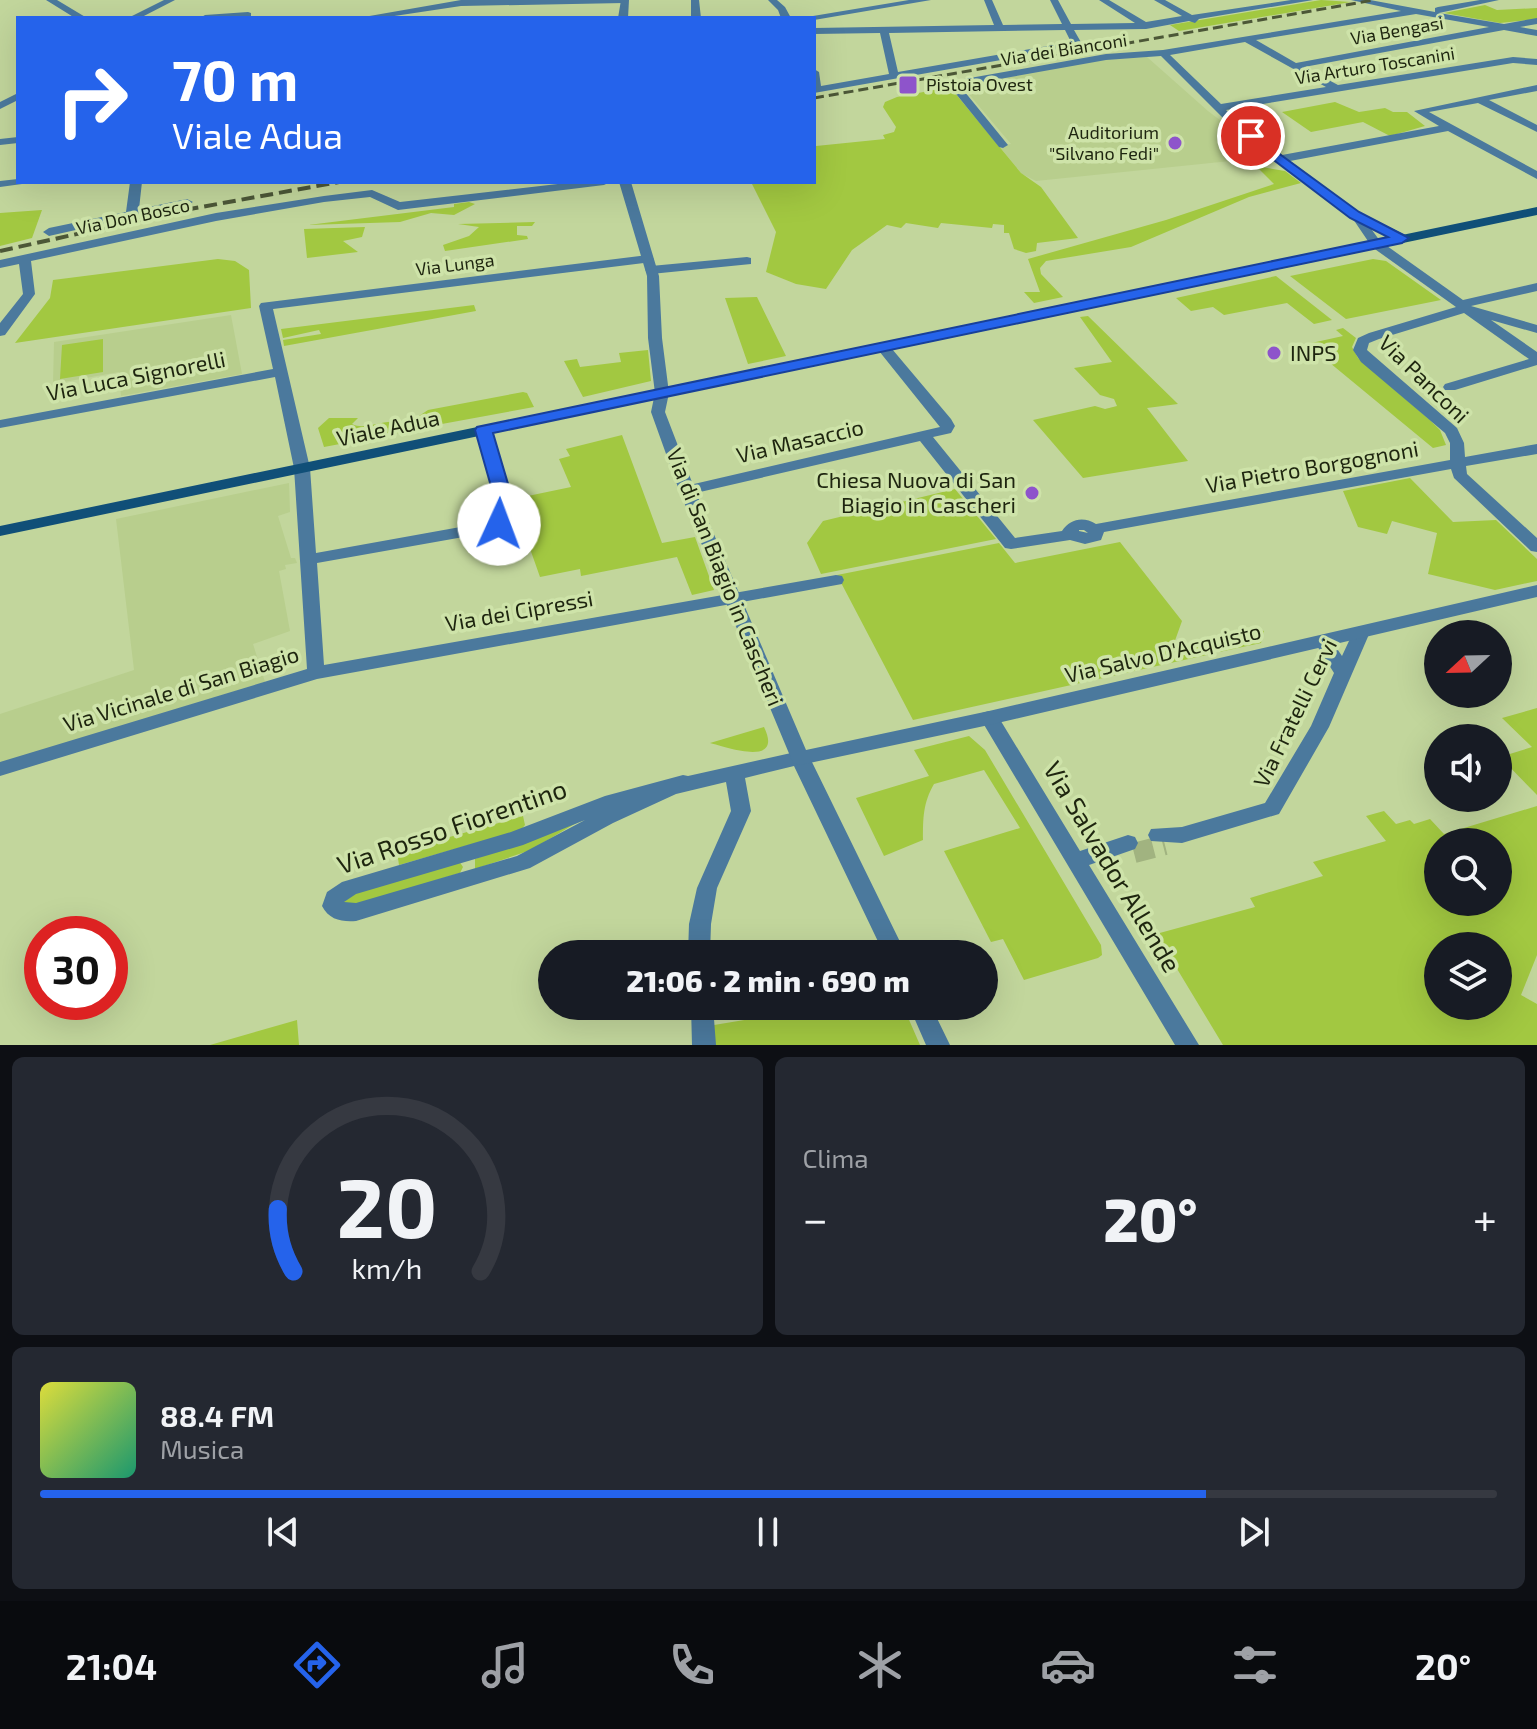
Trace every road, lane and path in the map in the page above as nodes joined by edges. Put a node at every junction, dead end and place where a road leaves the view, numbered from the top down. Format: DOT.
graph roads {
  1 [pos="71,0"];
  2 [pos="171,0"];
  3 [pos="244,0"];
  4 [pos="625,0"];
  5 [pos="772,0"];
  6 [pos="927,0"];
  7 [pos="988,0"];
  8 [pos="1054,0"];
  9 [pos="1103,0"];
  10 [pos="1158,0"];
  11 [pos="1236,0"];
  12 [pos="1309,0"];
  13 [pos="1355,0"];
  14 [pos="1495,0"];
  15 [pos="53,2"];
  16 [pos="437,4"];
  17 [pos="1255,9"];
  18 [pos="1394,11"];
  19 [pos="1423,11"];
  20 [pos="78,16"];
  21 [pos="137,16"];
  22 [pos="248,16"];
  23 [pos="374,16"];
  24 [pos="785,16"];
  25 [pos="816,17"];
  26 [pos="1195,20"];
  27 [pos="1537,21"];
  28 [pos="1146,26"];
  29 [pos="1069,27"];
  30 [pos="1504,27"];
  31 [pos="1000,28"];
  32 [pos="884,29"];
  33 [pos="816,31"];
  34 [pos="1537,33"];
  35 [pos="1246,39"];
  36 [pos="1163,53"];
  37 [pos="1537,62"];
  38 [pos="1295,66"];
  39 [pos="894,76"];
  40 [pos="1335,88"];
  41 [pos="1537,88"];
  42 [pos="816,90"];
  43 [pos="1479,99"];
  44 [pos="1218,108"];
  45 [pos="1448,128"];
  46 [pos="1537,129"];
  47 [pos="1003,145"];
  48 [pos="1281,159"];
  49 [pos="1537,176"];
  50 [pos="136,184"];
  51 [pos="587,184"];
  52 [pos="626,184"];
  53 [pos="187,202"];
  54 [pos="1537,211"];
  55 [pos="132,214"];
  56 [pos="1355,215"];
  57 [pos="49,232"];
  58 [pos="1402,238"];
  59 [pos="1376,244"];
  60 [pos="25,259"];
  61 [pos="747,261"];
  62 [pos="0,264"];
  63 [pos="650,265"];
  64 [pos="1537,287"];
  65 [pos="266,306"];
  66 [pos="1464,306"];
  67 [pos="1537,329"];
  68 [pos="0,332"];
  69 [pos="882,346"];
  70 [pos="1537,359"];
  71 [pos="281,372"];
  72 [pos="1450,387"];
  73 [pos="662,393"];
  74 [pos="0,424"];
  75 [pos="483,430"];
  76 [pos="923,435"];
  77 [pos="1537,449"];
  78 [pos="1457,463"];
  79 [pos="302,468"];
  80 [pos="687,490"];
  81 [pos="0,531"];
  82 [pos="1537,547"];
  83 [pos="309,559"];
  84 [pos="836,580"];
  85 [pos="1537,591"];
  86 [pos="731,599"];
  87 [pos="1361,632"];
  88 [pos="1323,641"];
  89 [pos="316,673"];
  90 [pos="1344,674"];
  91 [pos="989,718"];
  92 [pos="800,758"];
  93 [pos="0,769"];
  94 [pos="734,772"];
  95 [pos="683,782"];
  96 [pos="1166,839"];
  97 [pos="1131,848"];
  98 [pos="467,853"];
  99 [pos="1085,859"];
  100 [pos="475,878"];
  101 [pos="699,940"];
  102 [pos="888,940"];
  103 [pos="703,1020"];
  104 [pos="926,1020"];
  105 [pos="704,1045"];
  106 [pos="938,1045"];
  107 [pos="1187,1045"];
  1 -- 15 [label="street"];
  2 -- 21 [label="street"];
  3 -- 22 [label="street"];
  4 -- 16 [label="street"];
  5 -- 24 [label="street"];
  6 -- 25 [label="street"];
  7 -- 31 [label="street"];
  8 -- 29 [label="street"];
  9 -- 28 [label="street"];
  10 -- 26 [label="street"];
  11 -- 17 [label="street"];
  12 -- 17 [label="street"];
  13 -- 18 [label="street"];
  14 -- 19 [label="street"];
  15 -- 20 [label="street"];
  16 -- 23 [label="street"];
  17 -- 26 [label="street"];
  18 -- 19 [label="street"];
  18 -- 35 [label="street"];
  19 -- 30 [label="street"];
  26 -- 28 [label="street"];
  27 -- 30 [label="street, Via Bengasi"];
  28 -- 29 [label="street"];
  29 -- 31 [label="street"];
  29 -- 39 [label="street"];
  30 -- 34 [label="street"];
  30 -- 38 [label="street, Via Bengasi"];
  31 -- 32 [label="street"];
  32 -- 33 [label="street"];
  32 -- 39 [label="street"];
  35 -- 36 [label="street"];
  35 -- 38 [label="street"];
  36 -- 44 [label="street"];
  36 -- 47 [label="street, Via dei Bianconi"];
  37 -- 40 [label="street, Via Arturo Toscanini"];
  38 -- 40 [label="street"];
  39 -- 42 [label="street"];
  40 -- 44 [label="street, Via Arturo Toscanini"];
  41 -- 43 [label="street"];
  43 -- 45 [label="street"];
  43 -- 46 [label="street"];
  44 -- 48 [label="street"];
  45 -- 48 [label="street"];
  45 -- 49 [label="street"];
  48 -- 56 [label="street"];
  50 -- 55 [label="street"];
  51 -- 60 [label="street, Via Don Bosco"];
  52 -- 63 [label="street, Via di San Biagio in Cascheri"];
  53 -- 55 [label="street"];
  54 -- 58 [label="main road, Viale Adua"];
  55 -- 57 [label="street"];
  56 -- 58 [label="street"];
  56 -- 59 [label="street"];
  58 -- 59 [label="main road, Viale Adua"];
  59 -- 66 [label="street"];
  59 -- 69 [label="main road, Viale Adua"];
  60 -- 62 [label="street, Via Don Bosco"];
  60 -- 68 [label="street"];
  61 -- 63 [label="street, Via Lunga"];
  63 -- 65 [label="street, Via Lunga"];
  63 -- 73 [label="street, Via di San Biagio in Cascheri"];
  64 -- 66 [label="street"];
  65 -- 71 [label="street, Via Vicinale di San Biagio"];
  66 -- 67 [label="street"];
  66 -- 70 [label="street"];
  66 -- 78 [label="street, Via Panconi"];
  69 -- 73 [label="main road, Viale Adua"];
  69 -- 76 [label="street"];
  70 -- 72 [label="street"];
  71 -- 74 [label="street, Via Luca Signorelli"];
  71 -- 79 [label="street, Via Vicinale di San Biagio"];
  73 -- 75 [label="main road, Viale Adua"];
  73 -- 80 [label="street, Via di San Biagio in Cascheri"];
  75 -- 79 [label="main road, Viale Adua"];
  75 -- 83 [label="street"];
  76 -- 78 [label="street, Via Pietro Borgognoni"];
  76 -- 80 [label="street, Via Masaccio"];
  77 -- 78 [label="street, Via Pietro Borgognoni"];
  78 -- 82 [label="street"];
  79 -- 81 [label="main road, Viale Adua"];
  79 -- 83 [label="street, Via Vicinale di San Biagio"];
  80 -- 86 [label="street, Via di San Biagio in Cascheri"];
  83 -- 89 [label="street, Via Vicinale di San Biagio"];
  84 -- 86 [label="street"];
  85 -- 87 [label="street, Via Salvo D'Acquisto"];
  86 -- 89 [label="street, Via dei Cipressi"];
  86 -- 92 [label="street, Via di San Biagio in Cascheri"];
  87 -- 88 [label="street, Via Salvo D'Acquisto"];
  87 -- 90 [label="street, Via Fratelli Cervi"];
  88 -- 90 [label="street"];
  88 -- 91 [label="street, Via Salvo D'Acquisto"];
  89 -- 93 [label="street, Via Vicinale di San Biagio"];
  90 -- 96 [label="street, Via Fratelli Cervi"];
  91 -- 92 [label="street, Via Salvo D'Acquisto"];
  91 -- 99 [label="street, Via Salvador Allende"];
  92 -- 94 [label="street, Via Rosso Fiorentino"];
  92 -- 102 [label="street, Via di San Biagio in Cascheri"];
  94 -- 95 [label="street, Via Rosso Fiorentino"];
  94 -- 101 [label="street"];
  95 -- 98 [label="street, Via Rosso Fiorentino"];
  95 -- 100 [label="street, Via Rosso Fiorentino"];
  97 -- 99 [label="street"];
  98 -- 100 [label="street"];
  98 -- 100 [label="street, Via Rosso Fiorentino"];
  99 -- 107 [label="street, Via Salvador Allende"];
  103 -- 105 [label="street"];
  104 -- 106 [label="street"];
}
